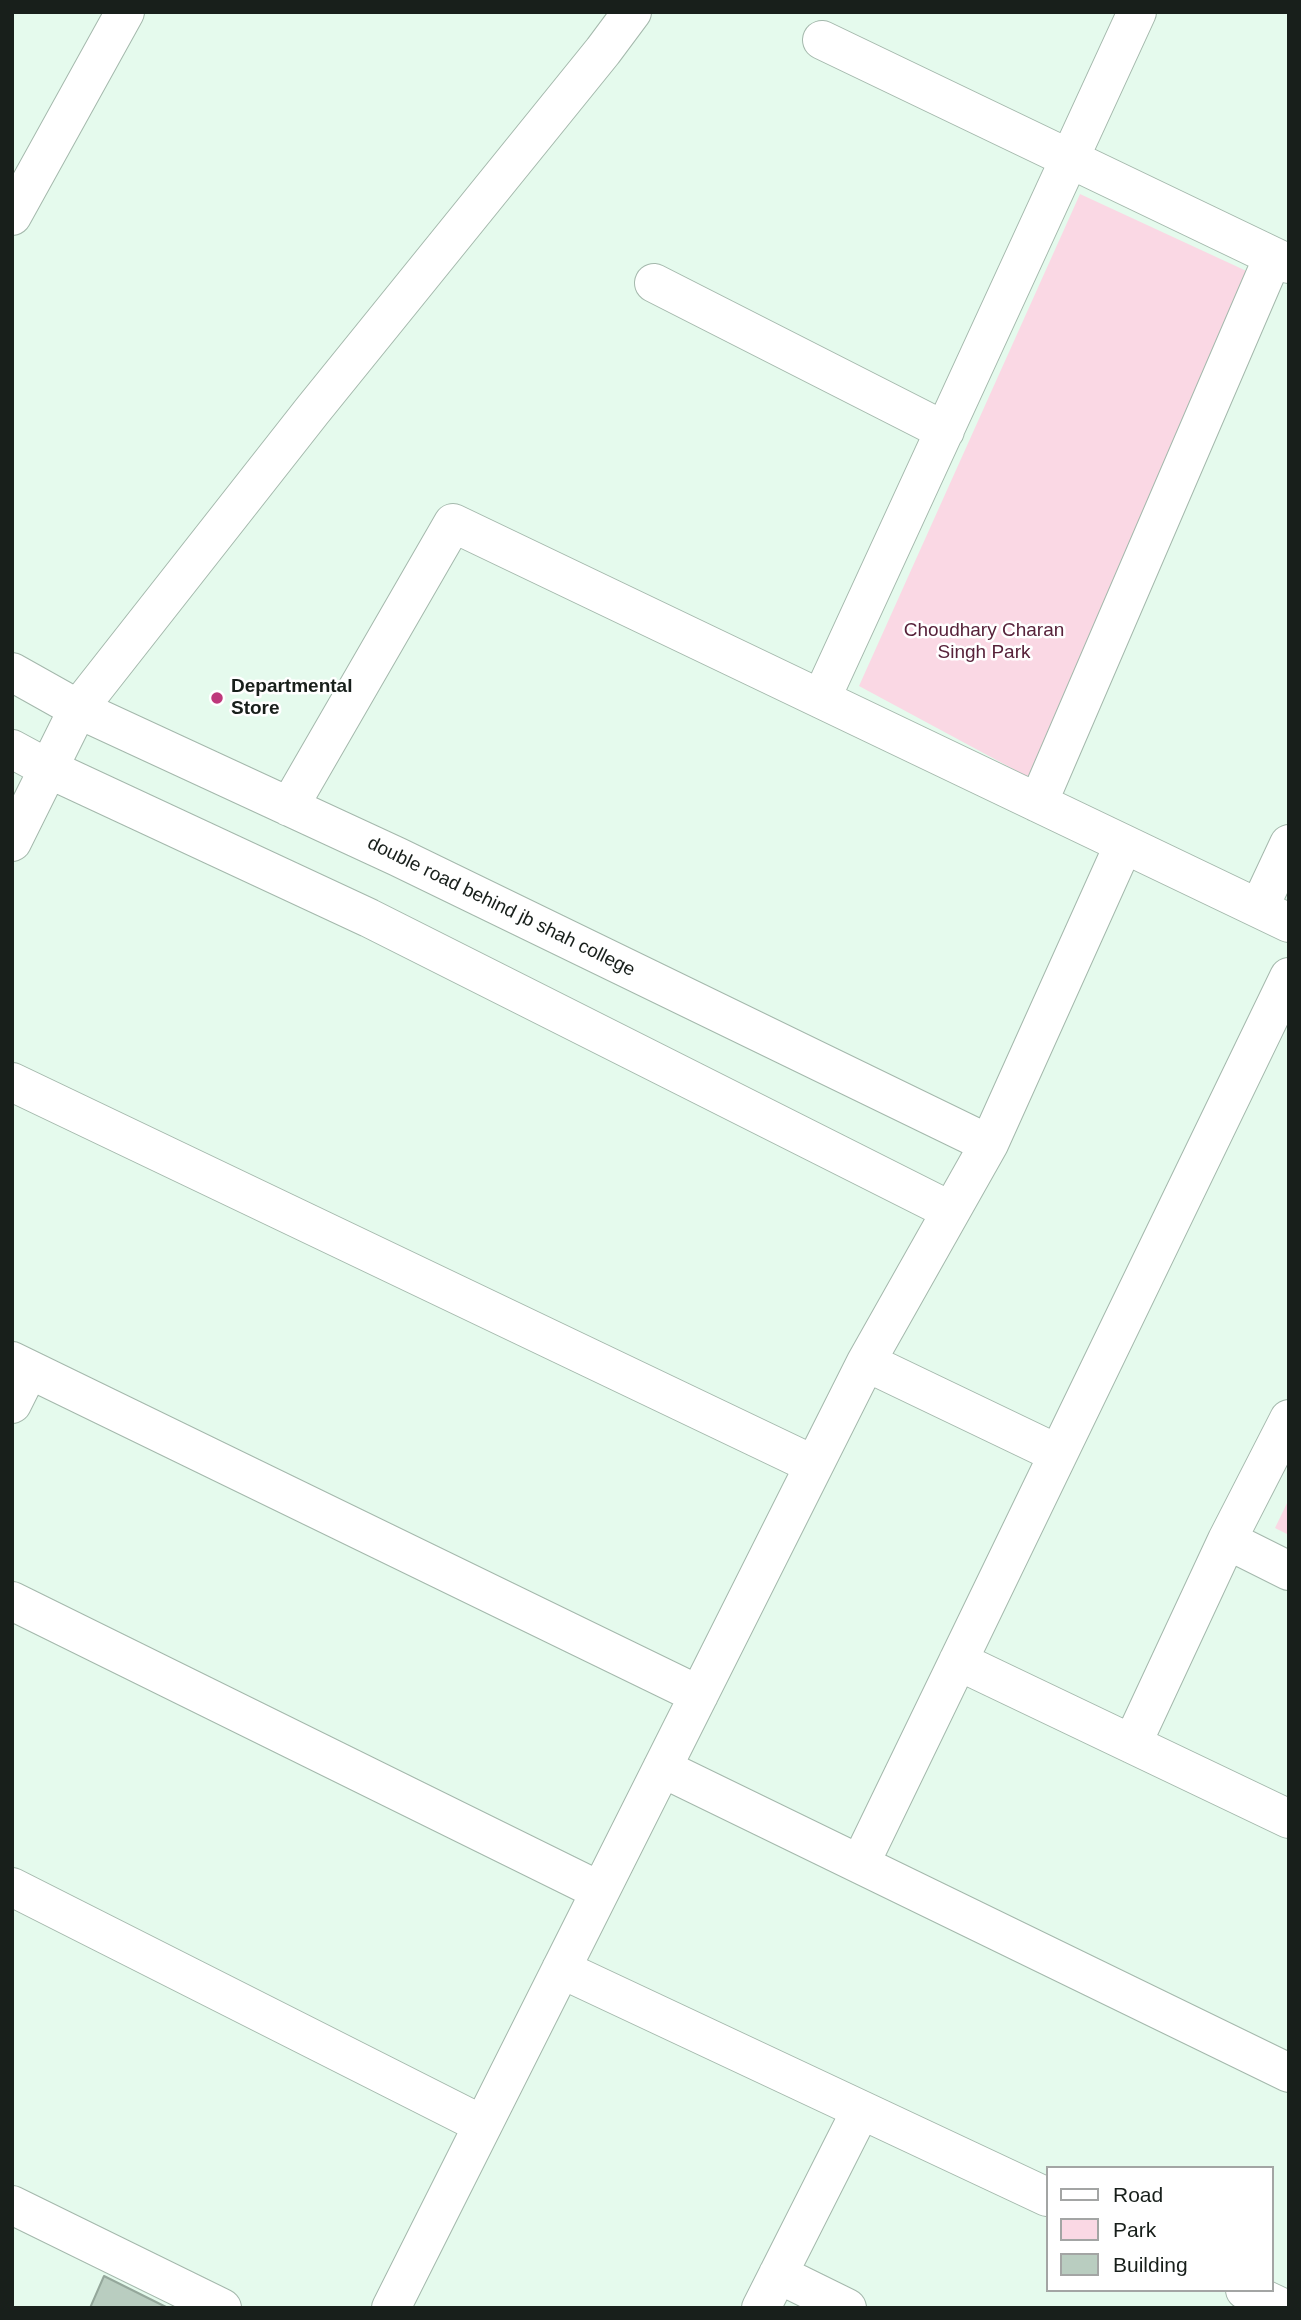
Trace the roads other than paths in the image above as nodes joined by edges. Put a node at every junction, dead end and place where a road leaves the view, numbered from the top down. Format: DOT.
graph roads {
  1 [pos="125,12"];
  2 [pos="632,12"];
  3 [pos="1137,12"];
  4 [pos="822,40"];
  5 [pos="1069,159"];
  6 [pos="12,216"];
  7 [pos="1281,260"];
  8 [pos="654,283"];
  9 [pos="945,431"];
  10 [pos="12,672"];
  11 [pos="821,699"];
  12 [pos="78,709"];
  13 [pos="12,749"];
  14 [pos="49,769"];
  15 [pos="1038,803"];
  16 [pos="289,807"];
  17 [pos="12,842"];
  18 [pos="1125,844"];
  19 [pos="1289,844"];
  20 [pos="1274,916"];
  21 [pos="1289,977"];
  22 [pos="12,1083"];
  23 [pos="989,1144"];
  24 [pos="951,1210"];
  25 [pos="866,1362"];
  26 [pos="21,1366"];
  27 [pos="12,1404"];
  28 [pos="1289,1419"];
  29 [pos="1058,1454"];
  30 [pos="814,1465"];
  31 [pos="1227,1540"];
  32 [pos="1289,1571"];
  33 [pos="12,1601"];
  34 [pos="958,1661"];
  35 [pos="699,1695"];
  36 [pos="1132,1744"];
  37 [pos="662,1768"];
  38 [pos="1289,1819"];
  39 [pos="860,1864"];
  40 [pos="12,1887"];
  41 [pos="600,1891"];
  42 [pos="561,1969"];
  43 [pos="1289,2073"];
  44 [pos="861,2110"];
  45 [pos="483,2125"];
  46 [pos="1046,2197"];
  47 [pos="12,2205"];
  48 [pos="778,2274"];
  49 [pos="1249,2292"];
  50 [pos="222,2308"];
  51 [pos="391,2308"];
  52 [pos="761,2308"];
  53 [pos="847,2308"];
  54 [pos="1283,2308"];
  1 -- 6 [label="street"];
  2 -- 12 [label="street"];
  3 -- 5 [label="street"];
  4 -- 5 [label="street"];
  5 -- 7 [label="street"];
  5 -- 9 [label="street"];
  7 -- 15 [label="street"];
  8 -- 9 [label="street"];
  9 -- 11 [label="street"];
  10 -- 12 [label="street, double road behind jb shah college"];
  11 -- 15 [label="street"];
  11 -- 16 [label="street"];
  12 -- 14 [label="street"];
  12 -- 16 [label="street, double road behind jb shah college"];
  13 -- 14 [label="street"];
  14 -- 17 [label="street"];
  14 -- 24 [label="street"];
  15 -- 18 [label="street"];
  16 -- 23 [label="street, double road behind jb shah college"];
  18 -- 20 [label="street"];
  18 -- 23 [label="street"];
  19 -- 20 [label="street"];
  21 -- 29 [label="street"];
  22 -- 30 [label="street"];
  23 -- 24 [label="street"];
  24 -- 25 [label="street"];
  25 -- 29 [label="street"];
  25 -- 30 [label="street"];
  26 -- 27 [label="street"];
  26 -- 35 [label="street"];
  28 -- 31 [label="street"];
  29 -- 34 [label="street"];
  30 -- 35 [label="street"];
  31 -- 32 [label="street"];
  31 -- 36 [label="street"];
  33 -- 41 [label="street"];
  34 -- 36 [label="street"];
  34 -- 39 [label="street"];
  35 -- 37 [label="street"];
  36 -- 38 [label="street"];
  37 -- 39 [label="street"];
  37 -- 41 [label="street"];
  39 -- 43 [label="street"];
  40 -- 45 [label="street"];
  41 -- 42 [label="street"];
  42 -- 44 [label="street"];
  42 -- 45 [label="street"];
  44 -- 46 [label="street"];
  44 -- 48 [label="street"];
  45 -- 51 [label="street"];
  47 -- 50 [label="street"];
  48 -- 52 [label="street"];
  48 -- 53 [label="street"];
  49 -- 54 [label="street"];
}
